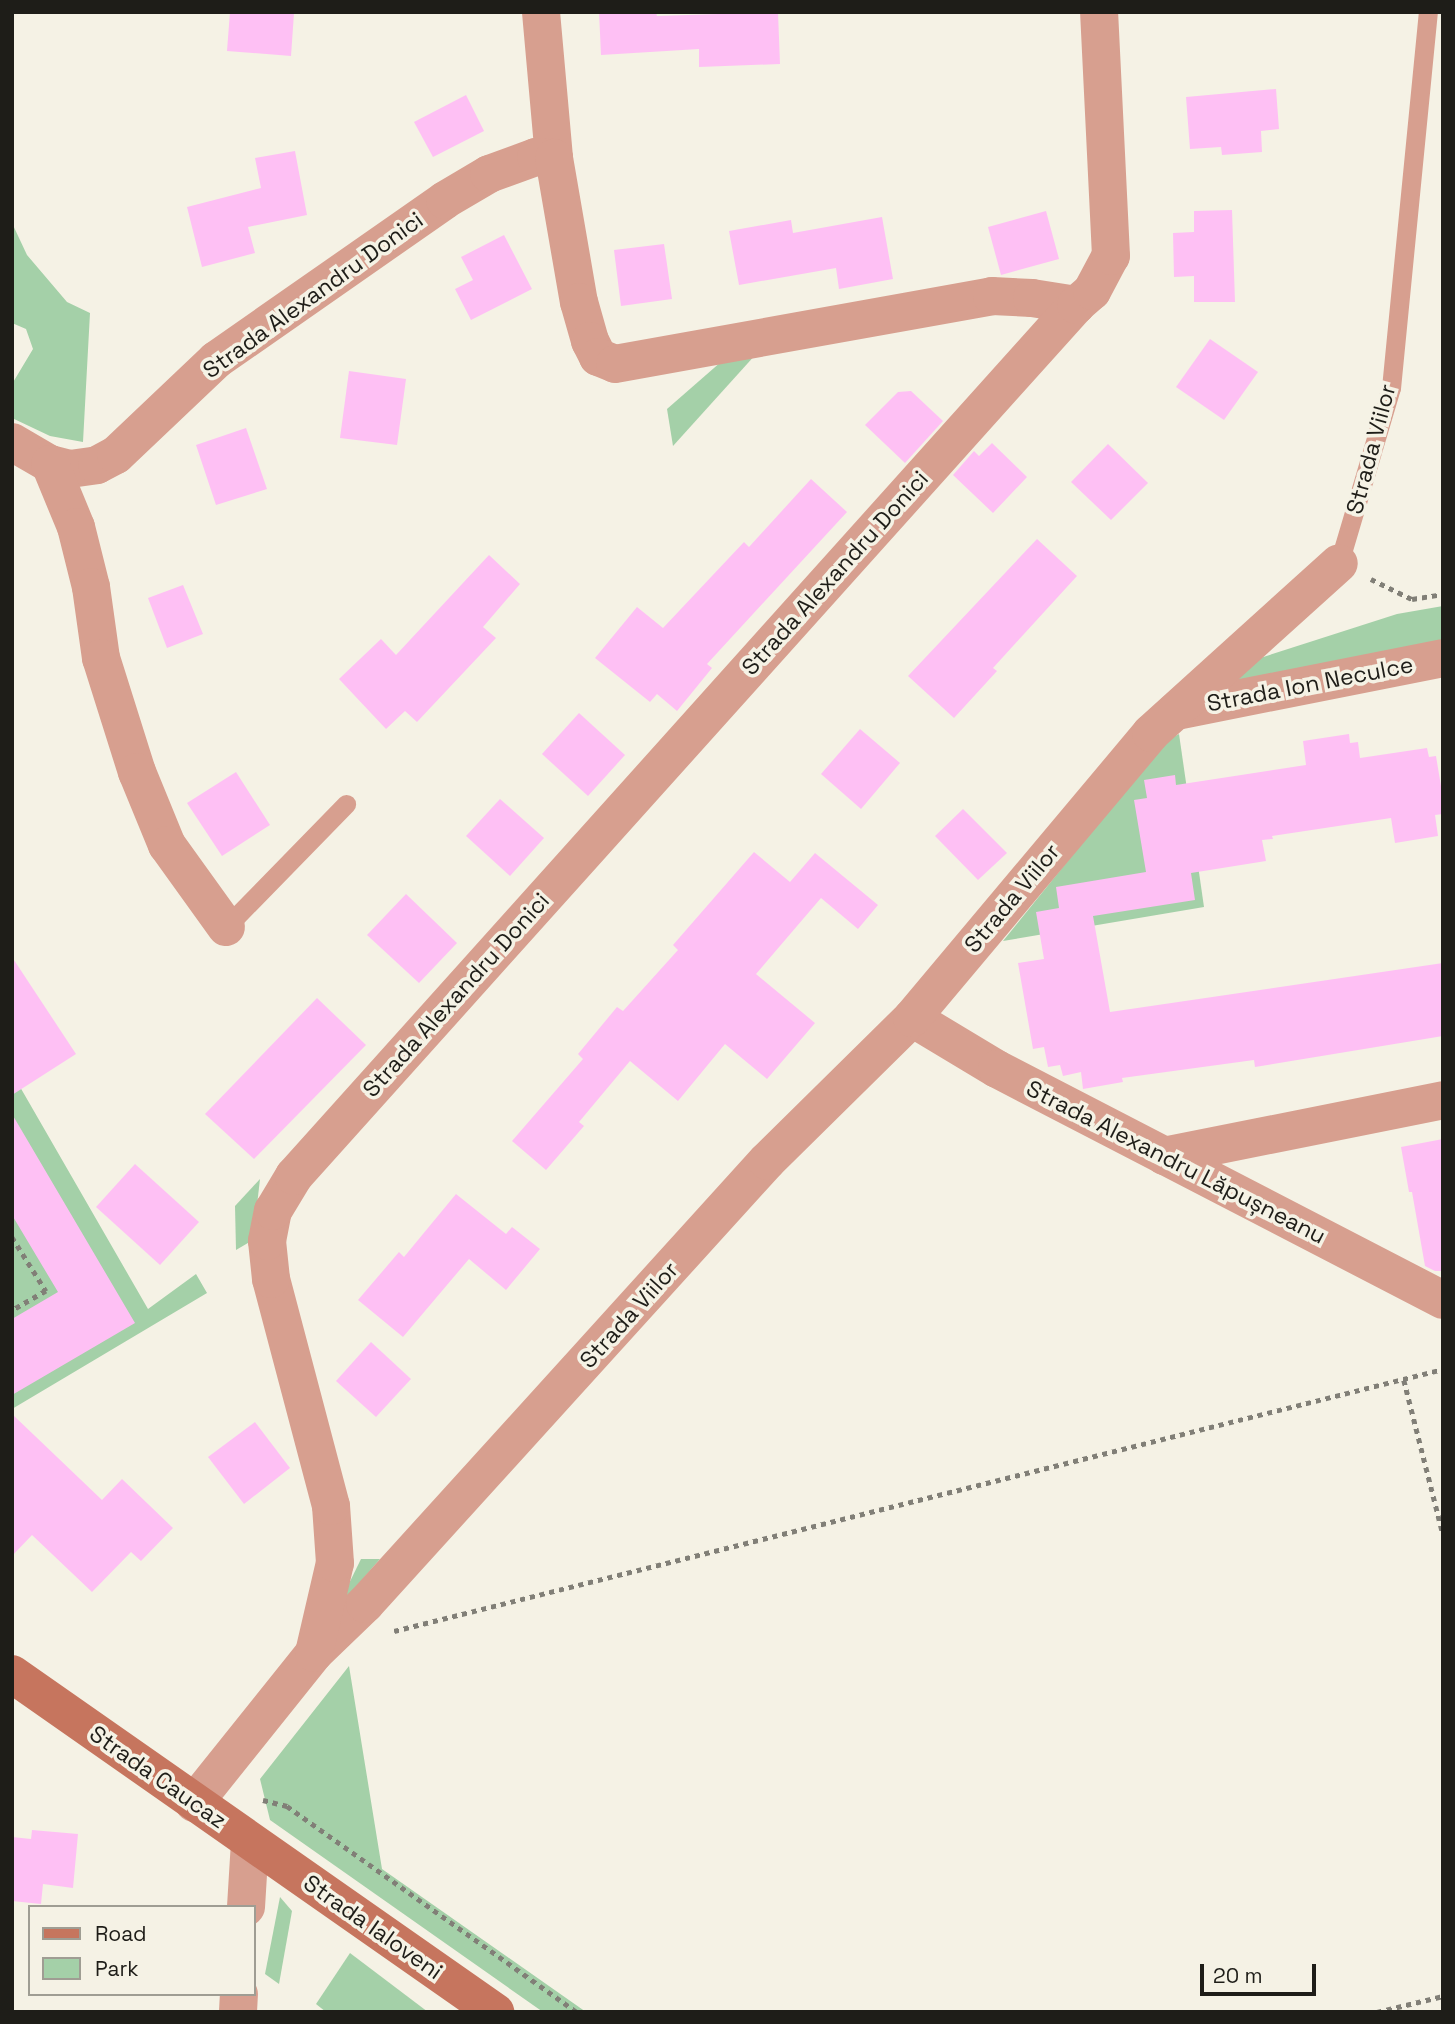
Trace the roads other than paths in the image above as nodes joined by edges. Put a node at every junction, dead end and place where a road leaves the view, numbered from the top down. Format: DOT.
graph roads {
  1 [pos="1099,12"];
  2 [pos="1428,12"];
  3 [pos="538,13"];
  4 [pos="554,158"];
  5 [pos="1076,305"];
  6 [pos="12,442"];
  7 [pos="50,464"];
  8 [pos="1339,563"];
  9 [pos="1443,658"];
  10 [pos="1176,710"];
  11 [pos="346,804"];
  12 [pos="226,927"];
  13 [pos="912,1018"];
  14 [pos="1443,1100"];
  15 [pos="1164,1156"];
  16 [pos="1443,1300"];
  17 [pos="314,1653"];
  18 [pos="12,1674"];
  19 [pos="202,1794"];
  20 [pos="250,1842"];
  21 [pos="246,1905"];
  22 [pos="495,2012"];
  1 -- 5 [label="street, Strada Alexandru Donici"];
  2 -- 8 [label="lane, Strada Viilor"];
  3 -- 4 [label="street"];
  4 -- 5 [label="street"];
  4 -- 7 [label="street, Strada Alexandru Donici"];
  5 -- 17 [label="street, Strada Alexandru Donici"];
  6 -- 7 [label="street, Strada Alexandru Donici"];
  7 -- 12 [label="street"];
  8 -- 10 [label="street, Strada Viilor"];
  9 -- 10 [label="street, Strada Ion Neculce"];
  10 -- 13 [label="street, Strada Viilor"];
  11 -- 12 [label="lane"];
  13 -- 15 [label="street, Strada Alexandru Lăpușneanu"];
  13 -- 17 [label="street, Strada Viilor"];
  14 -- 15 [label="street"];
  15 -- 16 [label="street, Strada Alexandru Lăpușneanu"];
  17 -- 19 [label="street, Strada Alexandru Donici"];
  18 -- 19 [label="street, Strada Caucaz"];
  19 -- 20 [label="street, Strada Caucaz"];
  20 -- 21 [label="street, Strada Caucaz"];
  20 -- 22 [label="street, Strada Ialoveni"];
}
